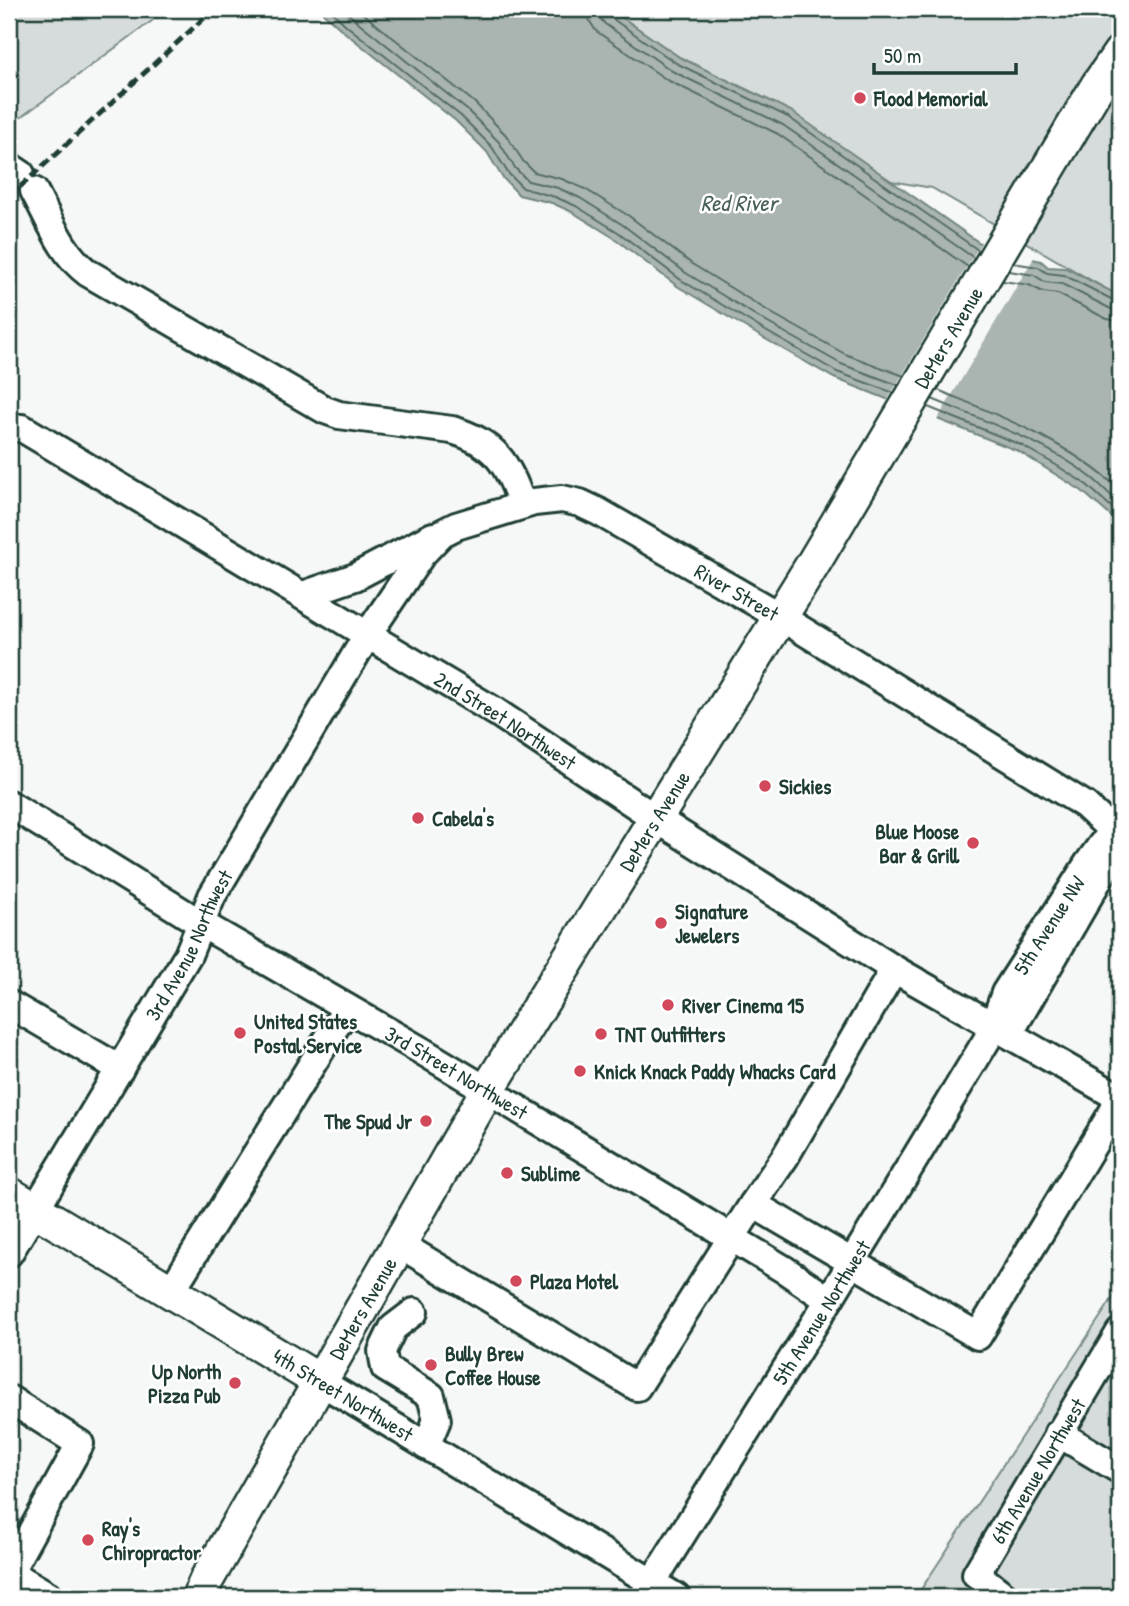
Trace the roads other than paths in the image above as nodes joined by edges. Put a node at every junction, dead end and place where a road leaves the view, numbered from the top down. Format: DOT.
graph roads {
  1 [pos="1118,64"];
  2 [pos="21,177"];
  3 [pos="9,428"];
  4 [pos="522,505"];
  5 [pos="442,533"];
  6 [pos="303,595"];
  7 [pos="779,616"];
  8 [pos="368,635"];
  9 [pos="9,804"];
  10 [pos="655,818"];
  11 [pos="1118,840"];
  12 [pos="200,923"];
  13 [pos="894,969"];
  14 [pos="9,1004"];
  15 [pos="347,1008"];
  16 [pos="1002,1030"];
  17 [pos="120,1069"];
  18 [pos="487,1091"];
  19 [pos="1120,1099"];
  20 [pos="22,1202"];
  21 [pos="753,1204"];
  22 [pos="732,1239"];
  23 [pos="399,1244"];
  24 [pos="9,1254"];
  25 [pos="852,1262"];
  26 [pos="171,1292"];
  27 [pos="829,1300"];
  28 [pos="414,1312"];
  29 [pos="1120,1332"];
  30 [pos="321,1382"];
  31 [pos="9,1399"];
  32 [pos="1058,1433"];
  33 [pos="426,1446"];
  34 [pos="1120,1471"];
  35 [pos="9,1572"];
  36 [pos="648,1590"];
  37 [pos="51,1597"];
  38 [pos="199,1597"];
  39 [pos="676,1597"];
  40 [pos="1006,1597"];
  1 -- 7 [label="main road, DeMers Avenue"];
  2 -- 4 [label="street"];
  3 -- 6 [label="street, 2nd Street Northwest"];
  4 -- 5 [label="street, River Street"];
  4 -- 7 [label="street, River Street"];
  5 -- 6 [label="street"];
  5 -- 8 [label="street, River Street"];
  6 -- 8 [label="street, 2nd Street Northwest"];
  7 -- 10 [label="main road, DeMers Avenue"];
  7 -- 11 [label="street, River Street"];
  8 -- 10 [label="street, 2nd Street Northwest"];
  8 -- 12 [label="street, 3rd Avenue Northwest"];
  9 -- 12 [label="street, 3rd Street Northwest"];
  10 -- 13 [label="street, 2nd Street Northwest"];
  10 -- 18 [label="main road, DeMers Avenue"];
  11 -- 16 [label="street, 5th Avenue NW"];
  12 -- 15 [label="street, 3rd Street Northwest"];
  12 -- 17 [label="street, 3rd Avenue Northwest"];
  13 -- 16 [label="street, 2nd Street Northwest"];
  13 -- 21 [label="street"];
  14 -- 17 [label="street"];
  15 -- 18 [label="street, 3rd Street Northwest"];
  15 -- 26 [label="street"];
  16 -- 19 [label="street, 2nd Street Northwest"];
  16 -- 25 [label="street, 5th Avenue Northwest"];
  17 -- 20 [label="street, 3rd Avenue Northwest"];
  18 -- 22 [label="street, 3rd Street Northwest"];
  18 -- 23 [label="main road, DeMers Avenue"];
  19 -- 25 [label="street"];
  20 -- 24 [label="street, 3rd Avenue Northwest"];
  20 -- 26 [label="main road, 4th Street Northwest"];
  21 -- 22 [label="street"];
  21 -- 25 [label="street"];
  22 -- 23 [label="street"];
  22 -- 27 [label="street, 3rd Street Northwest"];
  23 -- 30 [label="main road, DeMers Avenue"];
  25 -- 27 [label="street, 5th Avenue Northwest"];
  26 -- 30 [label="main road, 4th Street Northwest"];
  27 -- 36 [label="street, 5th Avenue Northwest"];
  28 -- 33 [label="street"];
  29 -- 32 [label="street, 6th Avenue Northwest"];
  30 -- 33 [label="street, 4th Street Northwest"];
  30 -- 38 [label="main road, DeMers Avenue"];
  31 -- 35 [label="street"];
  32 -- 34 [label="street"];
  32 -- 40 [label="street, 6th Avenue Northwest"];
  33 -- 36 [label="street, 4th Street Northwest"];
  35 -- 37 [label="street"];
  36 -- 39 [label="street, 4th Street Northwest"];
}
